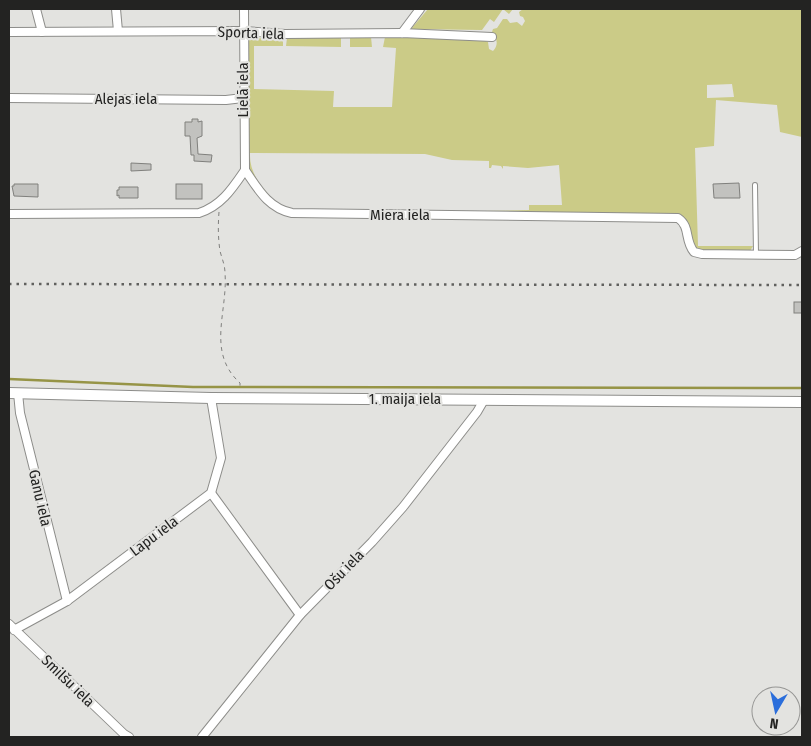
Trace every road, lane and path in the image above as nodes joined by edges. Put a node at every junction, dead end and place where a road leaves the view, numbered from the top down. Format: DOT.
graph roads {
  1 [pos="36,9"];
  2 [pos="116,9"];
  3 [pos="244,9"];
  4 [pos="420,9"];
  5 [pos="118,31"];
  6 [pos="244,31"];
  7 [pos="9,32"];
  8 [pos="42,32"];
  9 [pos="402,33"];
  10 [pos="492,37"];
  11 [pos="9,98"];
  12 [pos="243,98"];
  13 [pos="245,170"];
  14 [pos="755,185"];
  15 [pos="222,201"];
  16 [pos="9,214"];
  17 [pos="802,251"];
  18 [pos="756,255"];
  19 [pos="240,391"];
  20 [pos="13,393"];
  21 [pos="211,398"];
  22 [pos="484,400"];
  23 [pos="802,402"];
  24 [pos="211,493"];
  25 [pos="66,601"];
  26 [pos="300,616"];
  27 [pos="9,624"];
  28 [pos="14,630"];
  29 [pos="129,737"];
  30 [pos="202,737"];
  1 -- 8 [label="street"];
  2 -- 5 [label="street"];
  3 -- 6 [label="street, Lielā iela"];
  4 -- 9 [label="street"];
  5 -- 6 [label="street, Sporta iela"];
  5 -- 8 [label="street, Sporta iela"];
  6 -- 9 [label="street, Sporta iela"];
  6 -- 12 [label="street, Lielā iela"];
  7 -- 8 [label="street, Sporta iela"];
  9 -- 10 [label="street, Sporta iela"];
  11 -- 12 [label="street, Alejas iela"];
  12 -- 13 [label="street, Lielā iela"];
  13 -- 15 [label="street"];
  13 -- 18 [label="street, Miera iela"];
  14 -- 18 [label="lane"];
  15 -- 16 [label="street"];
  15 -- 19 [label="path"];
  17 -- 18 [label="street, Miera iela"];
  20 -- 21 [label="street, 1. maija iela"];
  20 -- 25 [label="street, Ganu iela"];
  21 -- 22 [label="street, 1. maija iela"];
  21 -- 24 [label="street"];
  22 -- 23 [label="street, 1. maija iela"];
  22 -- 26 [label="street, Ošu iela"];
  24 -- 25 [label="street, Lapu iela"];
  24 -- 26 [label="street"];
  25 -- 28 [label="street, Lapu iela"];
  26 -- 30 [label="street, Ošu iela"];
  27 -- 28 [label="street, Smilšu iela"];
  28 -- 29 [label="street, Smilšu iela"];
}
